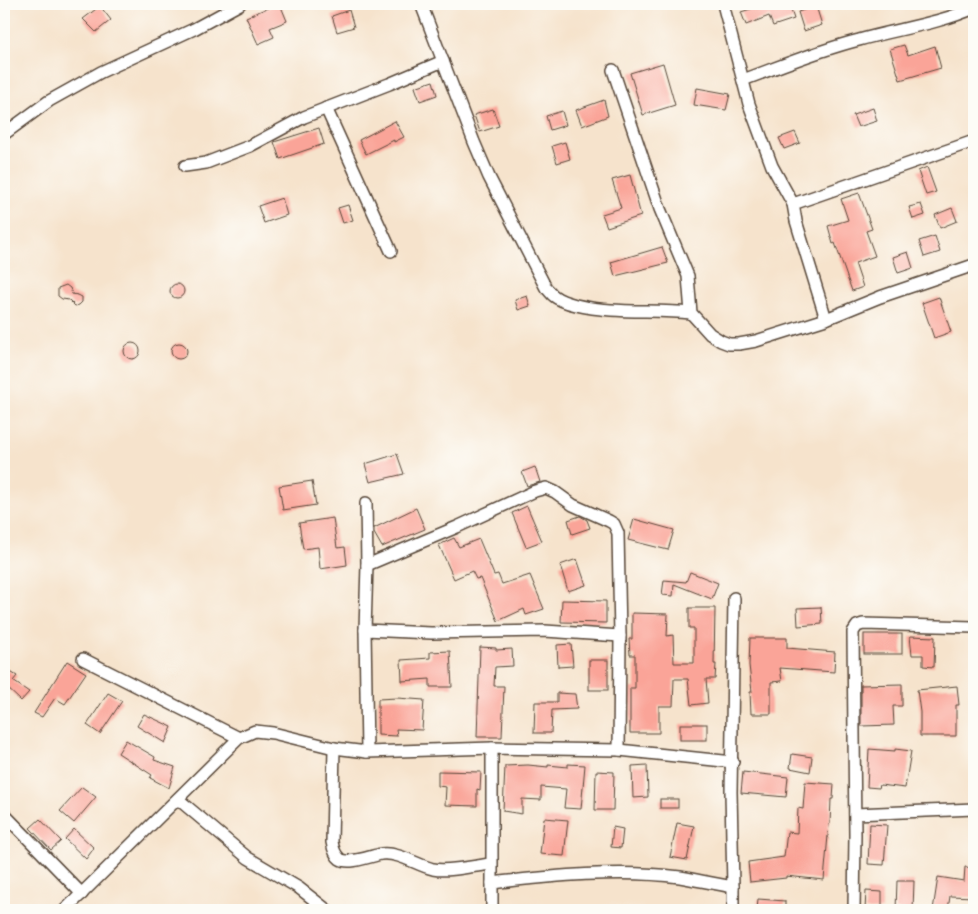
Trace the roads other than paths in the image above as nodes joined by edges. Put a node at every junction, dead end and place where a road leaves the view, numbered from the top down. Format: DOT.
graph roads {
  1 [pos="240,4"];
  2 [pos="420,4"];
  3 [pos="723,4"];
  4 [pos="974,8"];
  5 [pos="443,61"];
  6 [pos="614,70"];
  7 [pos="743,80"];
  8 [pos="326,108"];
  9 [pos="4,134"];
  10 [pos="974,141"];
  11 [pos="185,166"];
  12 [pos="793,204"];
  13 [pos="392,251"];
  14 [pos="974,265"];
  15 [pos="691,313"];
  16 [pos="826,319"];
  17 [pos="366,503"];
  18 [pos="367,565"];
  19 [pos="734,598"];
  20 [pos="974,627"];
  21 [pos="365,630"];
  22 [pos="620,636"];
  23 [pos="82,659"];
  24 [pos="239,738"];
  25 [pos="334,748"];
  26 [pos="492,748"];
  27 [pos="619,750"];
  28 [pos="368,752"];
  29 [pos="733,762"];
  30 [pos="178,799"];
  31 [pos="974,809"];
  32 [pos="4,814"];
  33 [pos="855,814"];
  34 [pos="491,864"];
  35 [pos="492,883"];
  36 [pos="733,887"];
  37 [pos="82,894"];
  38 [pos="65,910"];
  39 [pos="327,910"];
  40 [pos="492,910"];
  41 [pos="733,910"];
  42 [pos="854,910"];
  1 -- 9 [label="street"];
  2 -- 5 [label="street"];
  3 -- 7 [label="street"];
  4 -- 7 [label="street"];
  5 -- 8 [label="street"];
  5 -- 15 [label="street"];
  6 -- 15 [label="street"];
  7 -- 12 [label="street"];
  8 -- 11 [label="street"];
  8 -- 13 [label="street"];
  10 -- 12 [label="street"];
  12 -- 16 [label="street"];
  14 -- 16 [label="street"];
  15 -- 16 [label="street"];
  17 -- 18 [label="street"];
  18 -- 21 [label="street"];
  18 -- 22 [label="street"];
  19 -- 29 [label="street"];
  20 -- 33 [label="street"];
  21 -- 22 [label="street"];
  21 -- 28 [label="street"];
  22 -- 27 [label="street"];
  23 -- 24 [label="street"];
  24 -- 25 [label="street"];
  24 -- 30 [label="street"];
  25 -- 28 [label="street"];
  25 -- 34 [label="street"];
  26 -- 27 [label="street"];
  26 -- 28 [label="street"];
  26 -- 34 [label="street"];
  27 -- 29 [label="street"];
  29 -- 36 [label="street"];
  30 -- 37 [label="street"];
  30 -- 39 [label="street"];
  31 -- 33 [label="street"];
  32 -- 37 [label="street"];
  33 -- 42 [label="street"];
  34 -- 35 [label="street"];
  35 -- 36 [label="street"];
  35 -- 40 [label="street"];
  36 -- 41 [label="street"];
  37 -- 38 [label="street"];
}
